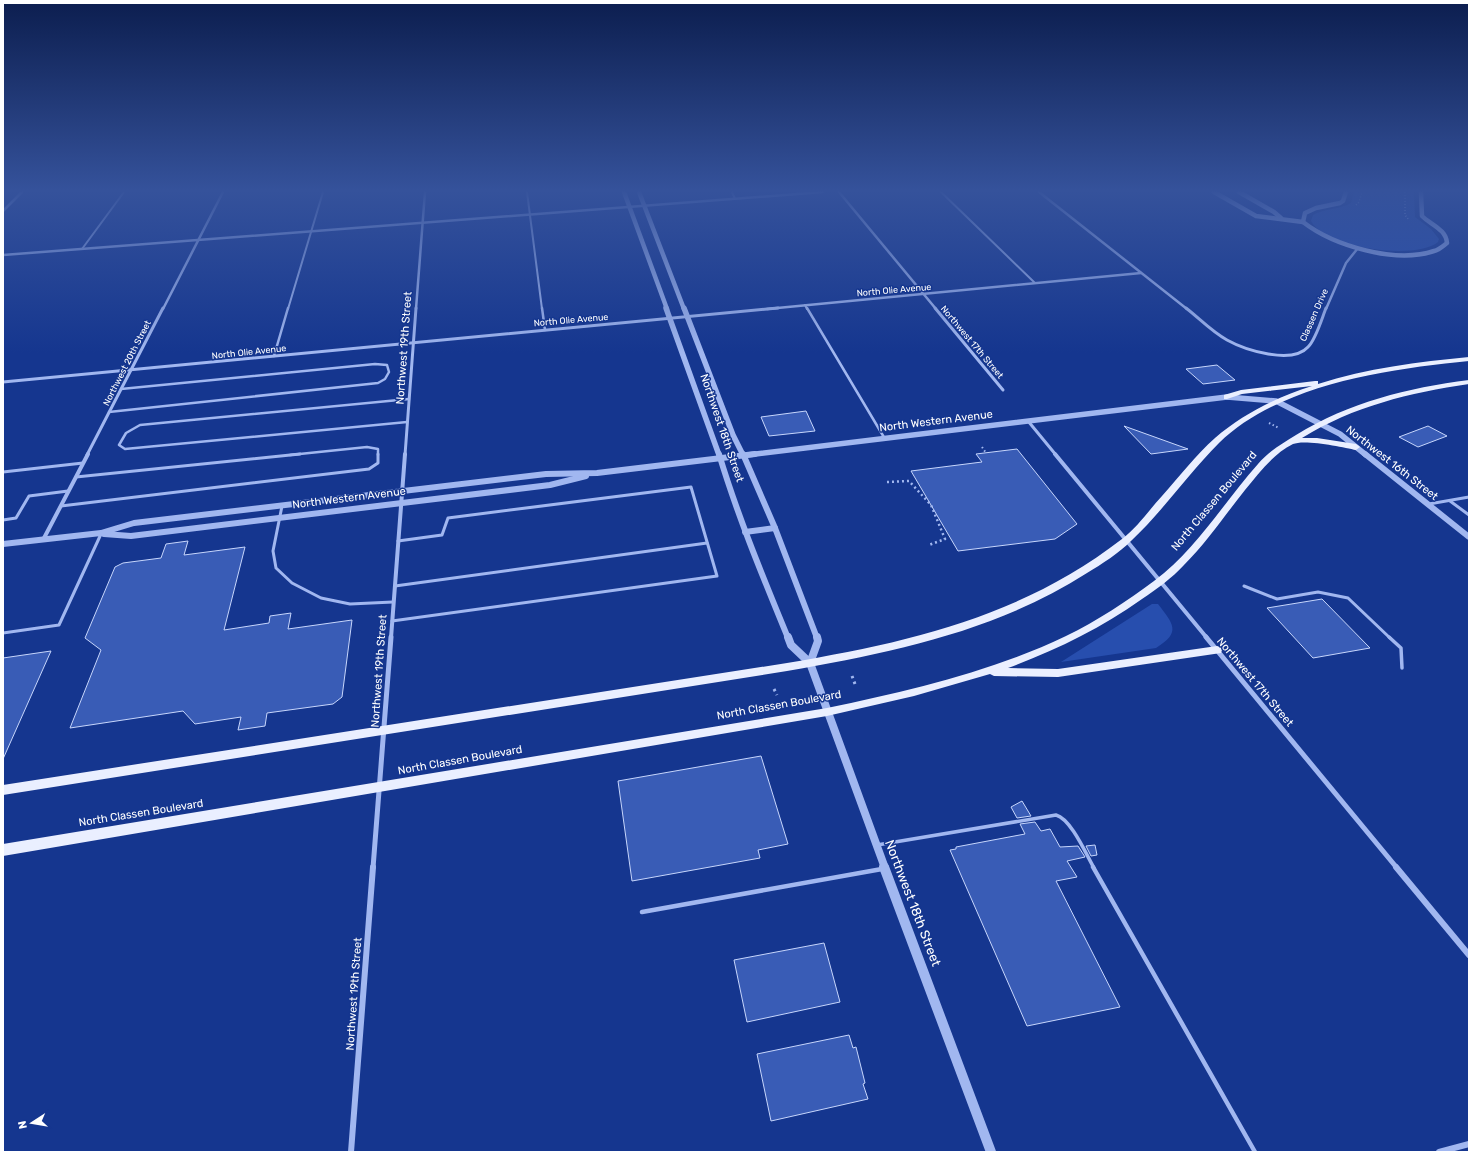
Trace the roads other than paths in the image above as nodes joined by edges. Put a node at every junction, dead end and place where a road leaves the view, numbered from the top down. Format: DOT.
graph roads {
  1 [pos="84,246"];
  2 [pos="122,246"];
  3 [pos="195,246"];
  4 [pos="307,246"];
  5 [pos="421,246"];
  6 [pos="534,246"];
  7 [pos="644,246"];
  8 [pos="660,246"];
  9 [pos="883,246"];
  10 [pos="997,246"];
  11 [pos="1107,246"];
  12 [pos="1349,246"];
  13 [pos="1445,246"];
  14 [pos="1358,248"];
  15 [pos="82,249"];
  16 [pos="3,255"];
  17 [pos="1141,273"];
  18 [pos="1035,283"];
  19 [pos="922,294"];
  20 [pos="805,305"];
  21 [pos="687,316"];
  22 [pos="671,318"];
  23 [pos="545,330"];
  24 [pos="414,342"];
  25 [pos="274,356"];
  26 [pos="1469,359"];
  27 [pos="131,370"];
  28 [pos="1338,381"];
  29 [pos="3,382"];
  30 [pos="1469,382"];
  31 [pos="121,389"];
  32 [pos="1003,390"];
  33 [pos="1227,397"];
  34 [pos="409,399"];
  35 [pos="1276,401"];
  36 [pos="109,412"];
  37 [pos="1028,421"];
  38 [pos="407,422"];
  39 [pos="1319,424"];
  40 [pos="885,439"];
  41 [pos="1293,441"];
  42 [pos="1356,447"];
  43 [pos="744,455"];
  44 [pos="720,458"];
  45 [pos="83,462"];
  46 [pos="3,472"];
  47 [pos="597,473"];
  48 [pos="76,477"];
  49 [pos="68,491"];
  50 [pos="402,491"];
  51 [pos="1469,497"];
  52 [pos="1450,500"];
  53 [pos="401,503"];
  54 [pos="1428,504"];
  55 [pos="61,506"];
  56 [pos="282,506"];
  57 [pos="1469,516"];
  58 [pos="280,517"];
  59 [pos="3,520"];
  60 [pos="775,528"];
  61 [pos="745,532"];
  62 [pos="101,533"];
  63 [pos="1469,537"];
  64 [pos="43,540"];
  65 [pos="1127,540"];
  66 [pos="398,541"];
  67 [pos="707,543"];
  68 [pos="3,544"];
  69 [pos="1161,581"];
  70 [pos="395,586"];
  71 [pos="1244,586"];
  72 [pos="394,602"];
  73 [pos="392,621"];
  74 [pos="3,633"];
  75 [pos="1217,650"];
  76 [pos="810,663"];
  77 [pos="1402,668"];
  78 [pos="988,672"];
  79 [pos="827,712"];
  80 [pos="384,729"];
  81 [pos="379,788"];
  82 [pos="3,790"];
  83 [pos="876,845"];
  84 [pos="3,850"];
  85 [pos="885,868"];
  86 [pos="642,912"];
  87 [pos="1469,955"];
  88 [pos="1469,1144"];
  89 [pos="351,1152"];
  90 [pos="991,1152"];
  91 [pos="1255,1152"];
  92 [pos="1439,1152"];
  1 -- 15 [label="lane"];
  2 -- 15 [label="street"];
  3 -- 27 [label="street, Northwest 20th Street"];
  4 -- 25 [label="lane"];
  5 -- 24 [label="street, Northwest 19th Street"];
  6 -- 23 [label="lane"];
  7 -- 22 [label="street, Northwest 18th Street"];
  8 -- 21 [label="street, Northwest 18th Street"];
  9 -- 19 [label="street, Northwest 17th Street"];
  10 -- 18 [label="lane"];
  11 -- 17 [label="street"];
  12 -- 14 [label="street"];
  13 -- 14 [label="street"];
  14 -- 17 [label="street, Classen Drive"];
  15 -- 16 [label="street"];
  17 -- 18 [label="street, North Olie Avenue"];
  18 -- 19 [label="street, North Olie Avenue"];
  19 -- 20 [label="street, North Olie Avenue"];
  19 -- 32 [label="street, Northwest 17th Street"];
  20 -- 21 [label="street, North Olie Avenue"];
  20 -- 40 [label="lane"];
  21 -- 22 [label="street, North Olie Avenue"];
  21 -- 43 [label="street, Northwest 18th Street"];
  22 -- 23 [label="street, North Olie Avenue"];
  22 -- 44 [label="street, Northwest 18th Street"];
  23 -- 24 [label="street, North Olie Avenue"];
  24 -- 25 [label="street, North Olie Avenue"];
  24 -- 34 [label="street, Northwest 19th Street"];
  25 -- 27 [label="street, North Olie Avenue"];
  26 -- 28 [label="main road"];
  27 -- 29 [label="street, North Olie Avenue"];
  27 -- 31 [label="street, Northwest 20th Street"];
  28 -- 33 [label="main road"];
  28 -- 35 [label="main road"];
  30 -- 39 [label="main road, North Classen Boulevard"];
  31 -- 36 [label="street, Northwest 20th Street"];
  31 -- 36 [label="lane"];
  33 -- 35 [label="street, North Western Avenue"];
  33 -- 37 [label="street, North Western Avenue"];
  34 -- 38 [label="street, Northwest 19th Street"];
  34 -- 38 [label="lane"];
  35 -- 39 [label="street, Northwest 16th Street"];
  35 -- 65 [label="main road"];
  36 -- 45 [label="street, Northwest 20th Street"];
  37 -- 40 [label="street, North Western Avenue"];
  37 -- 65 [label="street, Northwest 17th Street"];
  38 -- 50 [label="street, Northwest 19th Street"];
  39 -- 41 [label="main road, North Classen Boulevard"];
  39 -- 42 [label="street, Northwest 16th Street"];
  40 -- 43 [label="street, North Western Avenue"];
  41 -- 42 [label="main road"];
  41 -- 69 [label="main road, North Classen Boulevard"];
  42 -- 54 [label="street, Northwest 16th Street"];
  43 -- 44 [label="street, North Western Avenue"];
  43 -- 60 [label="street, Northwest 18th Street"];
  44 -- 47 [label="street, North Western Avenue"];
  44 -- 61 [label="street, Northwest 18th Street"];
  45 -- 46 [label="lane"];
  45 -- 48 [label="street, Northwest 20th Street"];
  47 -- 50 [label="street, North Western Avenue"];
  47 -- 53 [label="street, North Western Avenue"];
  48 -- 49 [label="street, Northwest 20th Street"];
  48 -- 55 [label="lane"];
  49 -- 55 [label="street, Northwest 20th Street"];
  49 -- 59 [label="lane"];
  50 -- 53 [label="street, Northwest 19th Street"];
  50 -- 56 [label="street, North Western Avenue"];
  51 -- 52 [label="lane"];
  52 -- 54 [label="lane"];
  52 -- 57 [label="lane"];
  53 -- 58 [label="street, North Western Avenue"];
  53 -- 66 [label="street, Northwest 19th Street"];
  54 -- 63 [label="street, Northwest 16th Street"];
  55 -- 64 [label="street, Northwest 20th Street"];
  56 -- 58 [label="lane"];
  56 -- 62 [label="street, North Western Avenue"];
  58 -- 62 [label="street, North Western Avenue"];
  58 -- 72 [label="lane"];
  60 -- 61 [label="street"];
  60 -- 76 [label="street, Northwest 18th Street"];
  61 -- 76 [label="street, Northwest 18th Street"];
  62 -- 64 [label="street, North Western Avenue"];
  62 -- 74 [label="lane"];
  64 -- 68 [label="street, North Western Avenue"];
  65 -- 69 [label="street, Northwest 17th Street"];
  65 -- 76 [label="main road"];
  66 -- 67 [label="lane"];
  66 -- 70 [label="street, Northwest 19th Street"];
  67 -- 70 [label="lane"];
  67 -- 73 [label="lane"];
  69 -- 75 [label="street, Northwest 17th Street"];
  69 -- 78 [label="main road, North Classen Boulevard"];
  70 -- 72 [label="street, Northwest 19th Street"];
  71 -- 77 [label="lane"];
  72 -- 73 [label="street, Northwest 19th Street"];
  73 -- 80 [label="street, Northwest 19th Street"];
  75 -- 78 [label="main road"];
  75 -- 87 [label="street, Northwest 17th Street"];
  76 -- 79 [label="street, Northwest 18th Street"];
  76 -- 80 [label="main road"];
  78 -- 79 [label="main road, North Classen Boulevard"];
  79 -- 81 [label="main road, North Classen Boulevard"];
  79 -- 83 [label="street, Northwest 18th Street"];
  80 -- 81 [label="street, Northwest 19th Street"];
  80 -- 82 [label="main road"];
  81 -- 84 [label="main road, North Classen Boulevard"];
  81 -- 89 [label="street, Northwest 19th Street"];
  83 -- 85 [label="street, Northwest 18th Street"];
  83 -- 91 [label="lane"];
  85 -- 86 [label="lane"];
  85 -- 90 [label="street, Northwest 18th Street"];
  88 -- 92 [label="street"];
}
